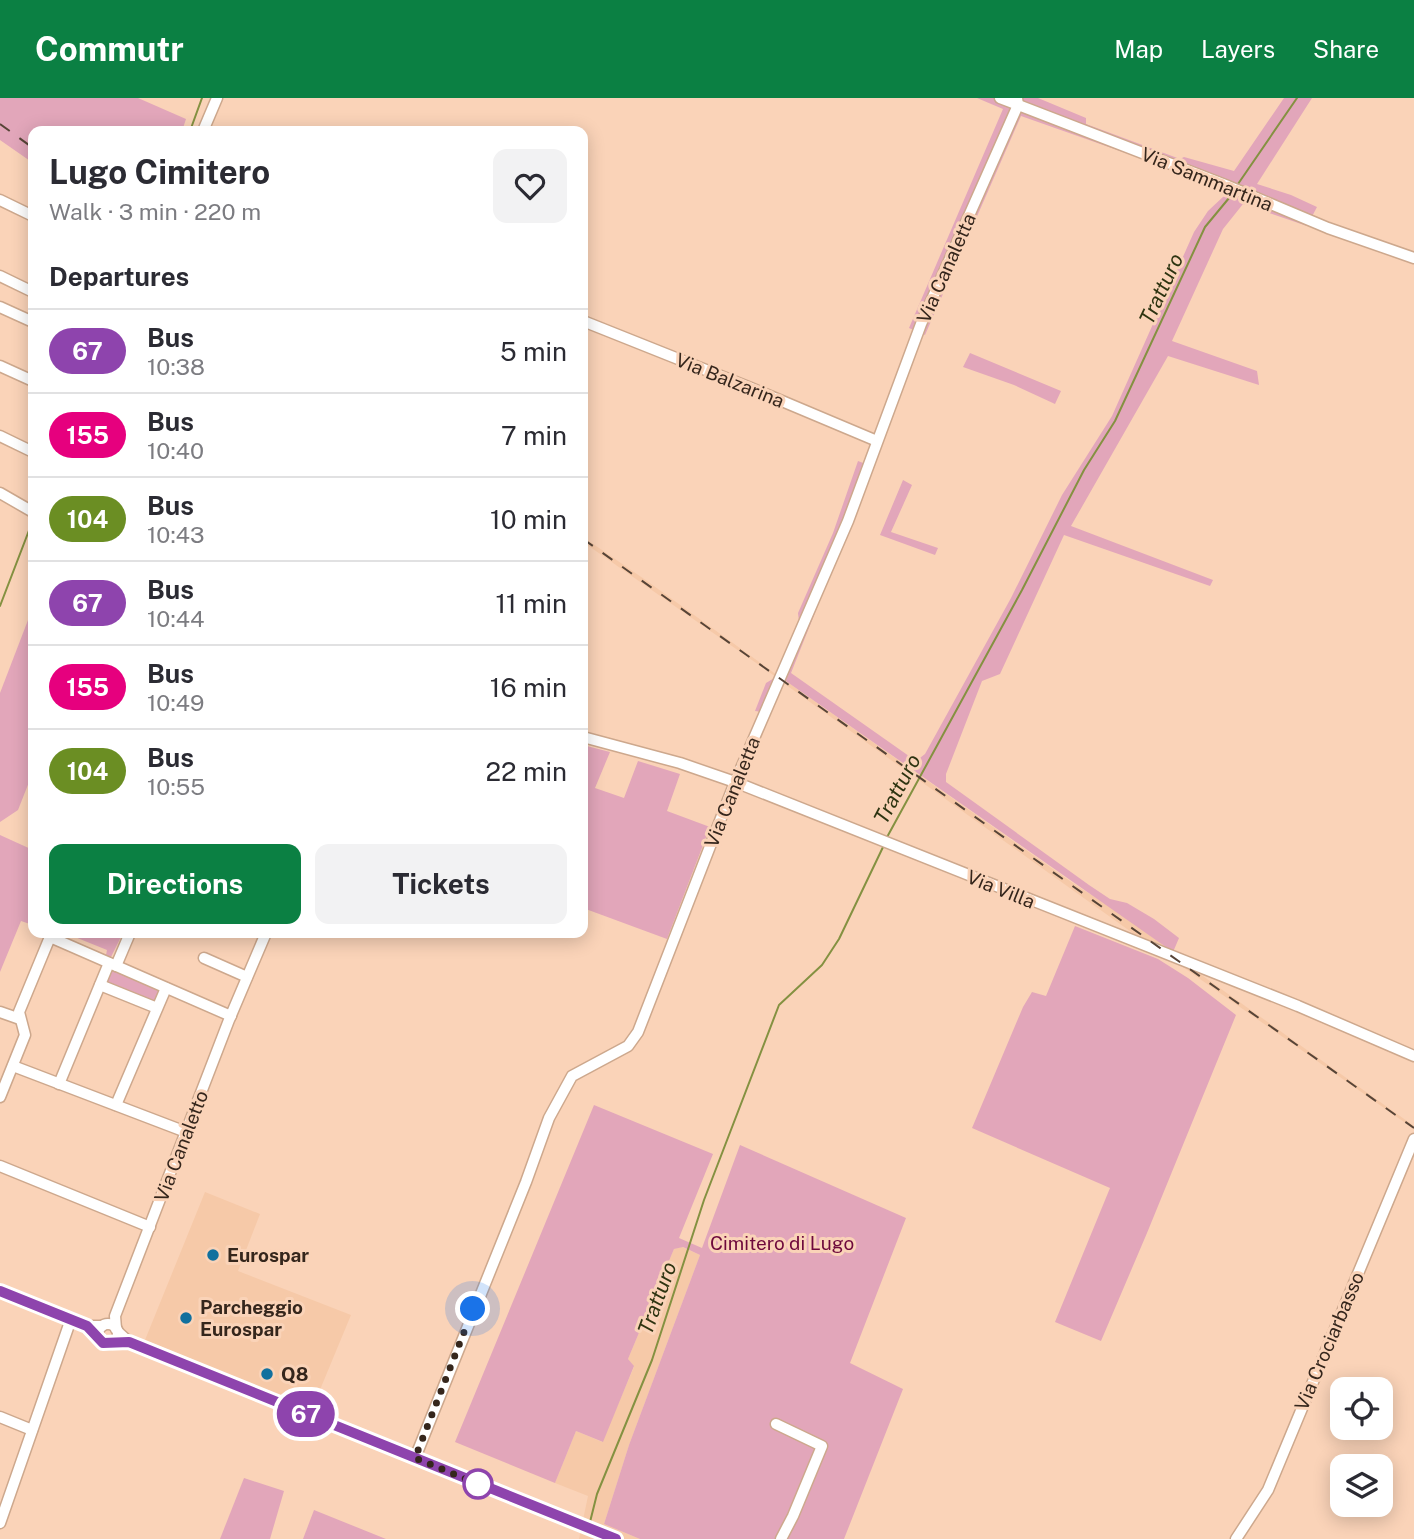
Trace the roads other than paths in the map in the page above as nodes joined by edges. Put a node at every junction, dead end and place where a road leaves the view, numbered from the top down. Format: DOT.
graph roads {
  1 [pos="217,98"];
  2 [pos="1000,98"];
  3 [pos="1018,102"];
  4 [pos="205,126"];
  5 [pos="0,200"];
  6 [pos="28,214"];
  7 [pos="1414,258"];
  8 [pos="0,276"];
  9 [pos="28,290"];
  10 [pos="0,307"];
  11 [pos="28,320"];
  12 [pos="588,323"];
  13 [pos="0,366"];
  14 [pos="28,379"];
  15 [pos="0,436"];
  16 [pos="877,441"];
  17 [pos="28,450"];
  18 [pos="0,493"];
  19 [pos="28,509"];
  20 [pos="588,738"];
  21 [pos="735,782"];
  22 [pos="50,938"];
  23 [pos="52,938"];
  24 [pos="127,938"];
  25 [pos="264,938"];
  26 [pos="204,958"];
  27 [pos="112,965"];
  28 [pos="247,977"];
  29 [pos="100,985"];
  30 [pos="166,988"];
  31 [pos="157,1008"];
  32 [pos="0,1012"];
  33 [pos="231,1016"];
  34 [pos="20,1019"];
  35 [pos="1414,1056"];
  36 [pos="13,1066"];
  37 [pos="59,1084"];
  38 [pos="0,1097"];
  39 [pos="116,1105"];
  40 [pos="186,1132"];
  41 [pos="1414,1139"];
  42 [pos="0,1166"];
  43 [pos="150,1227"];
  44 [pos="0,1291"];
  45 [pos="115,1316"];
  46 [pos="71,1320"];
  47 [pos="103,1325"];
  48 [pos="87,1326"];
  49 [pos="117,1330"];
  50 [pos="98,1338"];
  51 [pos="129,1342"];
  52 [pos="112,1343"];
  53 [pos="0,1417"];
  54 [pos="776,1424"];
  55 [pos="32,1430"];
  56 [pos="415,1458"];
  57 [pos="0,1523"];
  58 [pos="598,1535"];
  59 [pos="616,1539"];
  60 [pos="781,1539"];
  61 [pos="1236,1539"];
  1 -- 4 [label="street"];
  2 -- 3 [label="street, Via Sammartina"];
  3 -- 7 [label="street, Via Sammartina"];
  3 -- 16 [label="street, Via Canaletta"];
  5 -- 6 [label="street"];
  8 -- 9 [label="street"];
  10 -- 11 [label="street"];
  12 -- 16 [label="street, Via Balzarina"];
  13 -- 14 [label="street"];
  15 -- 17 [label="street"];
  16 -- 21 [label="street, Via Canaletta"];
  18 -- 19 [label="street"];
  20 -- 21 [label="street, Via Villa"];
  21 -- 35 [label="street, Via Villa"];
  21 -- 56 [label="street, Via Canaletta"];
  22 -- 34 [label="street"];
  23 -- 27 [label="street"];
  24 -- 27 [label="street"];
  25 -- 28 [label="street, Via Canaletto"];
  26 -- 28 [label="street"];
  27 -- 29 [label="street"];
  27 -- 30 [label="street"];
  28 -- 33 [label="street, Via Canaletto"];
  29 -- 31 [label="street"];
  29 -- 37 [label="street"];
  30 -- 31 [label="street"];
  30 -- 33 [label="street"];
  31 -- 39 [label="street"];
  32 -- 34 [label="street"];
  33 -- 40 [label="street, Via Canaletto"];
  34 -- 36 [label="street"];
  36 -- 37 [label="street"];
  36 -- 38 [label="street"];
  37 -- 39 [label="street"];
  39 -- 40 [label="street"];
  40 -- 43 [label="street, Via Canaletto"];
  41 -- 61 [label="street, Via Crociarbasso"];
  42 -- 43 [label="street"];
  43 -- 45 [label="street, Via Canaletto"];
  44 -- 46 [label="street"];
  45 -- 47 [label="street, Via Canaletto"];
  45 -- 49 [label="street"];
  46 -- 48 [label="street"];
  46 -- 55 [label="street"];
  47 -- 48 [label="street"];
  47 -- 49 [label="street"];
  47 -- 50 [label="street"];
  48 -- 50 [label="street"];
  49 -- 51 [label="street"];
  49 -- 52 [label="street"];
  50 -- 52 [label="street"];
  51 -- 52 [label="street"];
  51 -- 56 [label="street"];
  53 -- 55 [label="street"];
  54 -- 60 [label="street"];
  55 -- 57 [label="street"];
  56 -- 58 [label="street"];
  58 -- 59 [label="street"];
}
